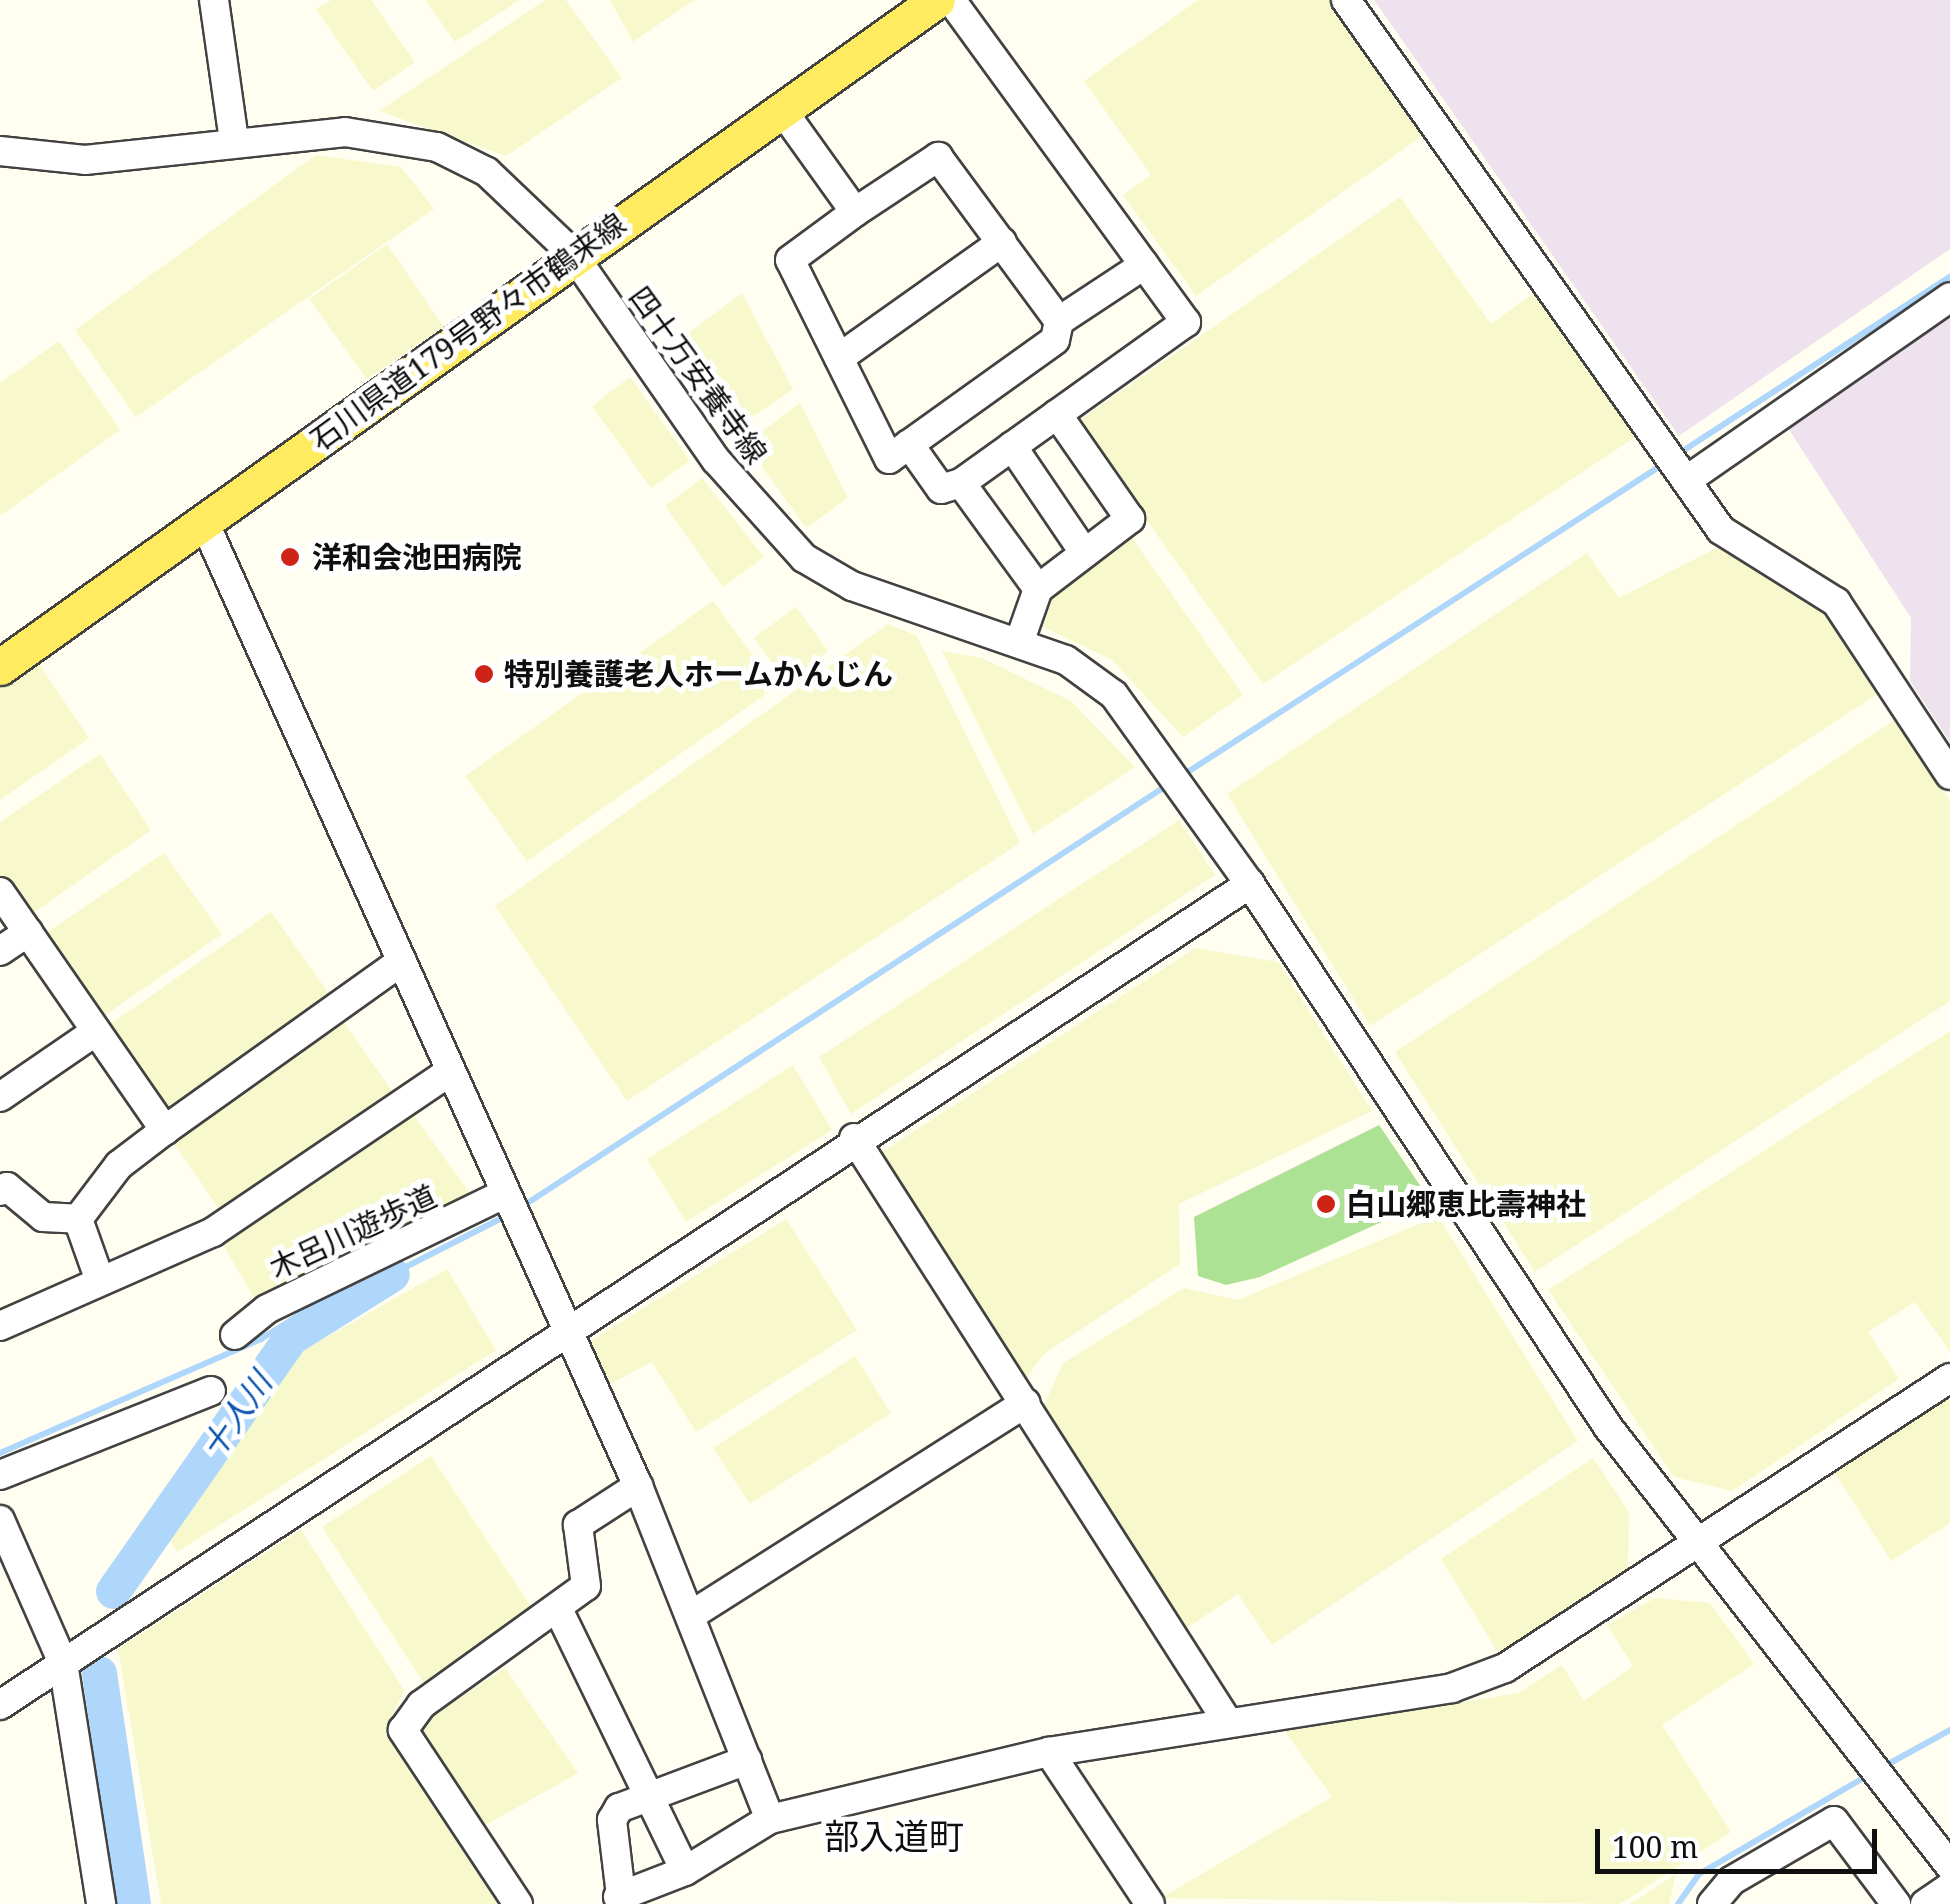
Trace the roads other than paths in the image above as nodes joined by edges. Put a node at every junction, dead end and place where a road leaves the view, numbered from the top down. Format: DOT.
graph roads {
  1 [pos="214,0"];
  2 [pos="937,0"];
  3 [pos="951,0"];
  4 [pos="1346,0"];
  5 [pos="782,110"];
  6 [pos="234,140"];
  7 [pos="0,151"];
  8 [pos="855,212"];
  9 [pos="1002,242"];
  10 [pos="572,253"];
  11 [pos="1144,265"];
  12 [pos="1950,298"];
  13 [pos="1060,321"];
  14 [pos="839,358"];
  15 [pos="1057,414"];
  16 [pos="908,444"];
  17 [pos="1012,446"];
  18 [pos="1677,466"];
  19 [pos="961,483"];
  20 [pos="205,524"];
  21 [pos="1084,552"];
  22 [pos="1038,589"];
  23 [pos="1020,640"];
  24 [pos="0,667"];
  25 [pos="1950,775"];
  26 [pos="1250,884"];
  27 [pos="0,892"];
  28 [pos="28,932"];
  29 [pos="0,951"];
  30 [pos="402,962"];
  31 [pos="95,1032"];
  32 [pos="448,1074"];
  33 [pos="0,1097"];
  34 [pos="165,1130"];
  35 [pos="854,1138"];
  36 [pos="0,1191"];
  37 [pos="511,1208"];
  38 [pos="78,1219"];
  39 [pos="98,1278"];
  40 [pos="0,1326"];
  41 [pos="567,1329"];
  42 [pos="235,1335"];
  43 [pos="1950,1378"];
  44 [pos="211,1390"];
  45 [pos="1026,1403"];
  46 [pos="0,1475"];
  47 [pos="638,1486"];
  48 [pos="0,1520"];
  49 [pos="1698,1544"];
  50 [pos="558,1609"];
  51 [pos="693,1614"];
  52 [pos="63,1663"];
  53 [pos="0,1704"];
  54 [pos="1227,1721"];
  55 [pos="1049,1752"];
  56 [pos="747,1760"];
  57 [pos="650,1796"];
  58 [pos="770,1820"];
  59 [pos="1950,1866"];
  60 [pos="685,1871"];
  61 [pos="1950,1887"];
  62 [pos="620,1900"];
  63 [pos="101,1904"];
  64 [pos="518,1904"];
  65 [pos="1150,1904"];
  66 [pos="1712,1904"];
  67 [pos="1896,1904"];
  68 [pos="1925,1904"];
  1 -- 6 [label="street"];
  2 -- 5 [label="main road, 石川県道179号野々市鶴来線"];
  3 -- 11 [label="street"];
  4 -- 18 [label="street"];
  5 -- 8 [label="street"];
  5 -- 10 [label="main road, 石川県道179号野々市鶴来線"];
  6 -- 7 [label="street, 四十万安養寺線"];
  6 -- 10 [label="street, 四十万安養寺線"];
  8 -- 9 [label="street"];
  8 -- 14 [label="street"];
  9 -- 13 [label="street"];
  9 -- 14 [label="street"];
  10 -- 20 [label="main road, 石川県道179号野々市鶴来線"];
  10 -- 23 [label="street, 四十万安養寺線"];
  11 -- 13 [label="street"];
  11 -- 15 [label="street"];
  12 -- 18 [label="street"];
  13 -- 16 [label="street"];
  14 -- 16 [label="street"];
  15 -- 17 [label="street"];
  15 -- 21 [label="street"];
  16 -- 19 [label="street"];
  17 -- 19 [label="street"];
  17 -- 21 [label="street"];
  18 -- 25 [label="street"];
  19 -- 22 [label="street"];
  20 -- 24 [label="main road, 石川県道179号野々市鶴来線"];
  20 -- 30 [label="street"];
  21 -- 22 [label="street"];
  22 -- 23 [label="street"];
  23 -- 26 [label="street, 四十万安養寺線"];
  26 -- 35 [label="street"];
  26 -- 49 [label="street, 四十万安養寺線"];
  27 -- 28 [label="street"];
  28 -- 29 [label="street"];
  28 -- 31 [label="street"];
  30 -- 32 [label="street"];
  30 -- 34 [label="street"];
  31 -- 33 [label="street"];
  31 -- 34 [label="street"];
  32 -- 37 [label="street"];
  32 -- 39 [label="street"];
  34 -- 38 [label="street"];
  35 -- 41 [label="street"];
  35 -- 45 [label="street"];
  36 -- 38 [label="street"];
  37 -- 41 [label="street"];
  37 -- 42 [label="street, 木呂川遊歩道"];
  38 -- 39 [label="street"];
  39 -- 40 [label="street"];
  41 -- 47 [label="street"];
  41 -- 52 [label="street"];
  43 -- 49 [label="street"];
  44 -- 46 [label="street"];
  45 -- 51 [label="street"];
  45 -- 54 [label="street"];
  47 -- 50 [label="street"];
  47 -- 51 [label="street"];
  48 -- 52 [label="street"];
  49 -- 54 [label="street"];
  49 -- 59 [label="street, 四十万安養寺線"];
  50 -- 57 [label="street"];
  50 -- 64 [label="street"];
  51 -- 56 [label="street"];
  52 -- 53 [label="street"];
  52 -- 63 [label="street"];
  54 -- 55 [label="street"];
  55 -- 58 [label="street"];
  55 -- 65 [label="street"];
  56 -- 57 [label="street"];
  56 -- 58 [label="street"];
  57 -- 60 [label="street"];
  57 -- 62 [label="street"];
  58 -- 60 [label="street"];
  60 -- 62 [label="street"];
  61 -- 68 [label="street"];
  66 -- 67 [label="street"];
}
